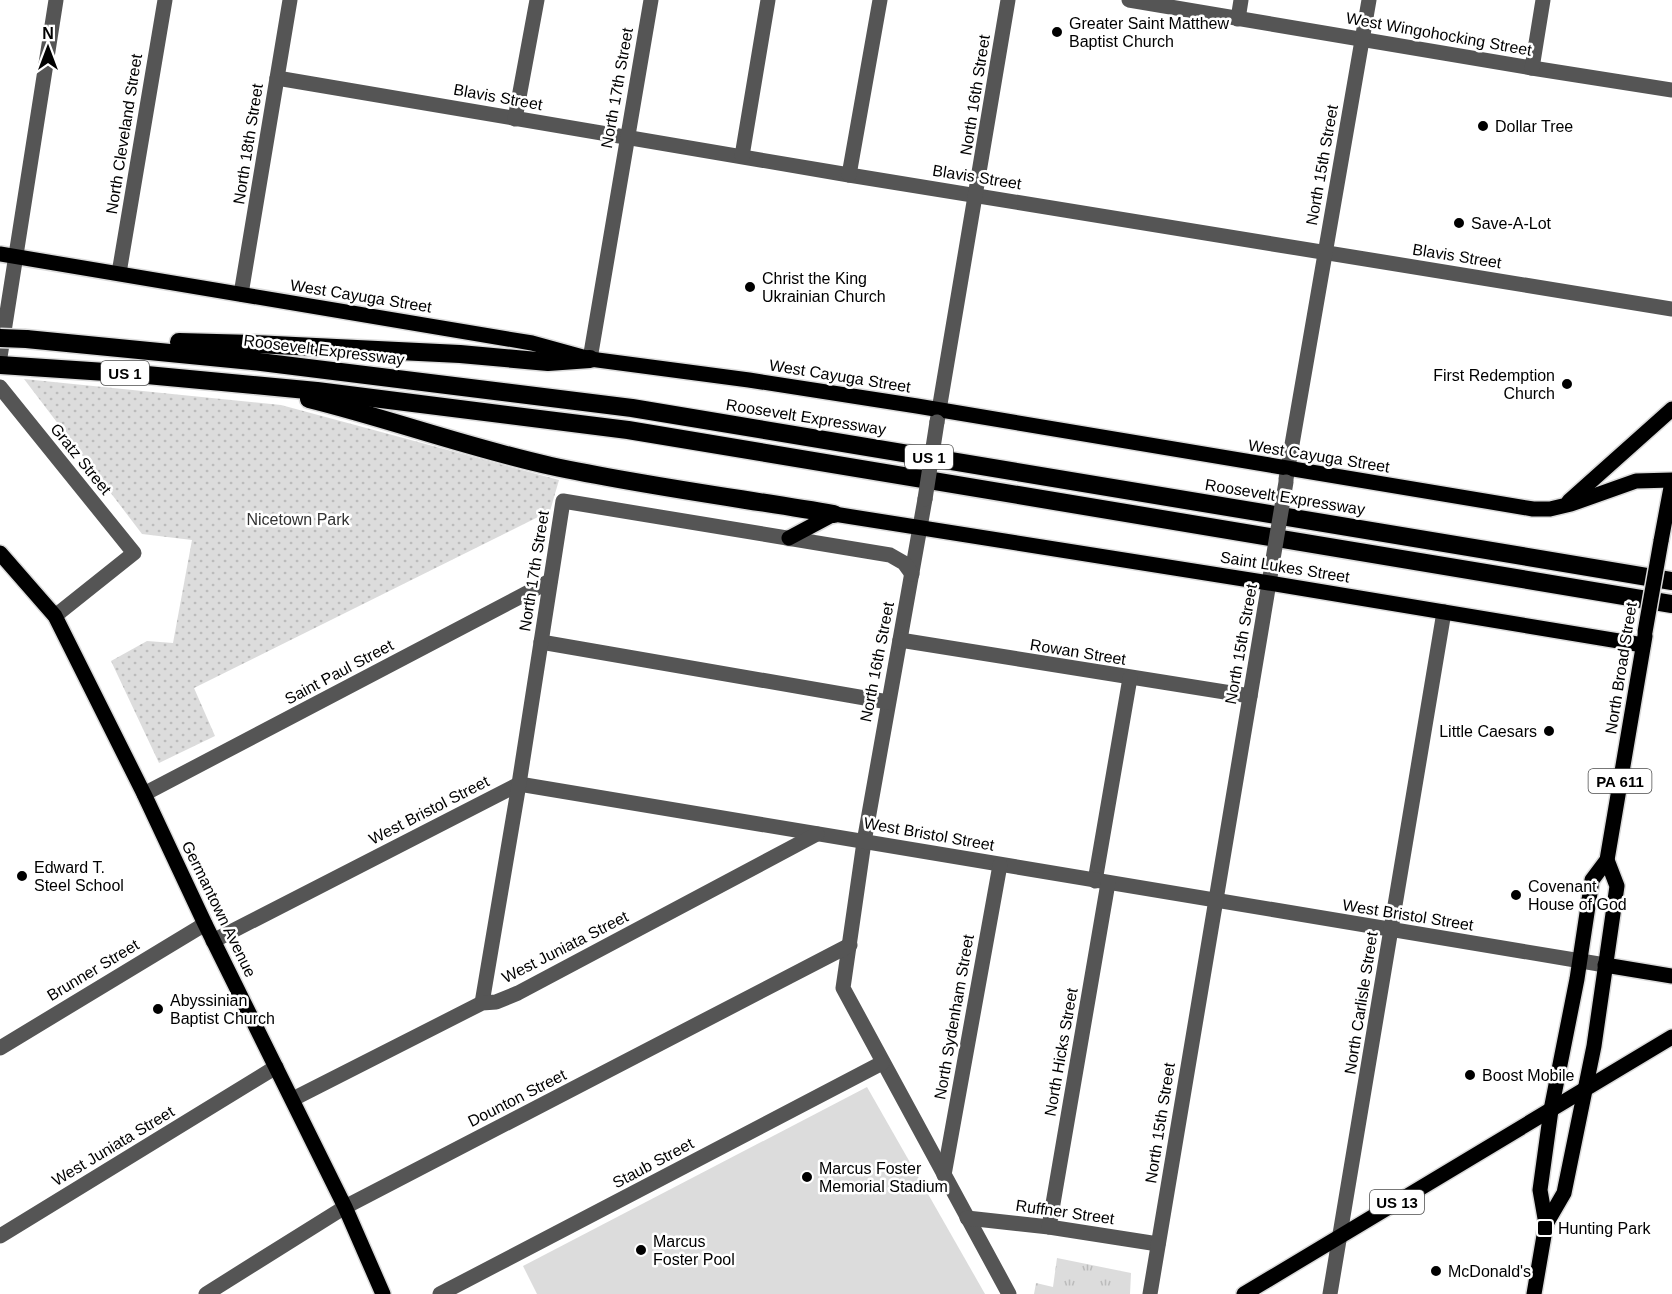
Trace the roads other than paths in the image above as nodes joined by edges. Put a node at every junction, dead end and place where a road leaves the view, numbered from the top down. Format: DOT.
graph roads {
  1 [pos="56,0"];
  2 [pos="165,0"];
  3 [pos="290,0"];
  4 [pos="537,0"];
  5 [pos="651,0"];
  6 [pos="768,0"];
  7 [pos="880,0"];
  8 [pos="1008,0"];
  9 [pos="1133,0"];
  10 [pos="1241,0"];
  11 [pos="1369,0"];
  12 [pos="1543,0"];
  13 [pos="1238,19"];
  14 [pos="1363,39"];
  15 [pos="1532,68"];
  16 [pos="277,78"];
  17 [pos="1672,90"];
  18 [pos="515,119"];
  19 [pos="627,137"];
  20 [pos="742,156"];
  21 [pos="849,175"];
  22 [pos="976,195"];
  23 [pos="1325,253"];
  24 [pos="7,255"];
  25 [pos="119,273"];
  26 [pos="241,294"];
  27 [pos="1672,309"];
  28 [pos="0,338"];
  29 [pos="253,352"];
  30 [pos="0,357"];
  31 [pos="590,359"];
  32 [pos="0,364"];
  33 [pos="249,384"];
  34 [pos="0,387"];
  35 [pos="1672,409"];
  36 [pos="938,416"];
  37 [pos="1287,476"];
  38 [pos="1672,481"];
  39 [pos="1550,509"];
  40 [pos="834,514"];
  41 [pos="921,528"];
  42 [pos="789,538"];
  43 [pos="0,553"];
  44 [pos="912,574"];
  45 [pos="550,581"];
  46 [pos="1672,581"];
  47 [pos="1269,582"];
  48 [pos="1672,604"];
  49 [pos="1444,612"];
  50 [pos="55,616"];
  51 [pos="1644,639"];
  52 [pos="900,640"];
  53 [pos="541,642"];
  54 [pos="1130,678"];
  55 [pos="1250,696"];
  56 [pos="888,702"];
  57 [pos="519,784"];
  58 [pos="144,794"];
  59 [pos="817,834"];
  60 [pos="864,842"];
  61 [pos="1607,860"];
  62 [pos="1000,865"];
  63 [pos="1102,882"];
  64 [pos="1216,901"];
  65 [pos="205,924"];
  66 [pos="1391,930"];
  67 [pos="213,941"];
  68 [pos="850,945"];
  69 [pos="1580,961"];
  70 [pos="1605,965"];
  71 [pos="1672,976"];
  72 [pos="482,1003"];
  73 [pos="1672,1037"];
  74 [pos="0,1048"];
  75 [pos="882,1063"];
  76 [pos="276,1067"];
  77 [pos="1586,1089"];
  78 [pos="293,1099"];
  79 [pos="1551,1110"];
  80 [pos="944,1175"];
  81 [pos="345,1208"];
  82 [pos="967,1218"];
  83 [pos="1546,1224"];
  84 [pos="1049,1227"];
  85 [pos="0,1236"];
  86 [pos="1340,1236"];
  87 [pos="1158,1244"];
  88 [pos="206,1294"];
  89 [pos="383,1294"];
  90 [pos="440,1294"];
  91 [pos="1009,1294"];
  92 [pos="1150,1294"];
  93 [pos="1244,1294"];
  94 [pos="1330,1294"];
  95 [pos="1534,1294"];
  1 -- 24 [label="street"];
  2 -- 25 [label="street, North Cleveland Street"];
  3 -- 16 [label="street, North 18th Street"];
  4 -- 18 [label="street"];
  5 -- 19 [label="street, North 17th Street"];
  6 -- 20 [label="street"];
  7 -- 21 [label="street"];
  8 -- 22 [label="street, North 16th Street"];
  9 -- 13 [label="street, West Wingohocking Street"];
  10 -- 13 [label="street"];
  11 -- 14 [label="street, North 15th Street"];
  12 -- 15 [label="street"];
  13 -- 14 [label="street, West Wingohocking Street"];
  14 -- 15 [label="street, West Wingohocking Street"];
  14 -- 23 [label="street, North 15th Street"];
  15 -- 17 [label="street, West Wingohocking Street"];
  16 -- 18 [label="street, Blavis Street"];
  16 -- 26 [label="street, North 18th Street"];
  18 -- 19 [label="street, Blavis Street"];
  19 -- 20 [label="street, Blavis Street"];
  19 -- 31 [label="street, North 17th Street"];
  20 -- 21 [label="street, Blavis Street"];
  21 -- 22 [label="street, Blavis Street"];
  22 -- 23 [label="street, Blavis Street"];
  22 -- 36 [label="street, North 16th Street"];
  23 -- 27 [label="street, Blavis Street"];
  23 -- 37 [label="street, North 15th Street"];
  24 -- 25 [label="main road, West Cayuga Street"];
  24 -- 30 [label="street"];
  25 -- 26 [label="main road, West Cayuga Street"];
  26 -- 31 [label="main road, West Cayuga Street"];
  28 -- 29 [label="highway, Roosevelt Expressway / US 1, bridge"];
  29 -- 31 [label="highway"];
  29 -- 46 [label="highway, Roosevelt Expressway / US 1"];
  31 -- 36 [label="main road, West Cayuga Street"];
  32 -- 33 [label="highway, US 1"];
  33 -- 40 [label="highway"];
  33 -- 48 [label="highway, US 1"];
  34 -- 50 [label="street, Gratz Street"];
  35 -- 39 [label="main road"];
  36 -- 37 [label="main road, West Cayuga Street"];
  36 -- 41 [label="street, North 16th Street, bridge"];
  37 -- 39 [label="main road, West Cayuga Street"];
  37 -- 47 [label="street, North 15th Street, bridge"];
  38 -- 39 [label="main road, West Cayuga Street"];
  38 -- 51 [label="main road, North Broad Street / PA 611, bridge"];
  40 -- 41 [label="main road, Saint Lukes Street"];
  40 -- 42 [label="main road"];
  41 -- 44 [label="street, North 16th Street"];
  41 -- 47 [label="main road, Saint Lukes Street"];
  42 -- 44 [label="street, North 17th Street"];
  42 -- 45 [label="street, North 17th Street"];
  43 -- 50 [label="main road, Germantown Avenue"];
  44 -- 52 [label="street, North 16th Street"];
  45 -- 53 [label="street, North 17th Street"];
  45 -- 58 [label="street, Saint Paul Street"];
  47 -- 49 [label="main road, Saint Lukes Street"];
  47 -- 55 [label="street, North 15th Street"];
  49 -- 51 [label="main road, Saint Lukes Street"];
  49 -- 66 [label="street, North Carlisle Street"];
  50 -- 58 [label="main road, Germantown Avenue"];
  51 -- 61 [label="main road, North Broad Street / PA 611"];
  52 -- 54 [label="street, Rowan Street"];
  52 -- 56 [label="street, North 16th Street"];
  53 -- 56 [label="street"];
  53 -- 57 [label="street, North 17th Street"];
  54 -- 55 [label="street, Rowan Street"];
  54 -- 63 [label="street, North Hicks Street"];
  55 -- 64 [label="street, North 15th Street"];
  56 -- 60 [label="street, North 16th Street"];
  57 -- 59 [label="street, West Bristol Street"];
  57 -- 67 [label="street, West Bristol Street"];
  57 -- 72 [label="street, North 17th Street"];
  58 -- 65 [label="main road, Germantown Avenue"];
  59 -- 60 [label="street, West Bristol Street"];
  59 -- 72 [label="street, West Juniata Street"];
  60 -- 62 [label="street, West Bristol Street"];
  60 -- 68 [label="street, North 16th Street"];
  61 -- 69 [label="main road, North Broad Street / PA 611"];
  61 -- 70 [label="main road, North Broad Street / PA 611"];
  62 -- 63 [label="street, West Bristol Street"];
  62 -- 80 [label="street, North Sydenham Street"];
  63 -- 64 [label="street, West Bristol Street"];
  63 -- 84 [label="street, North Hicks Street"];
  64 -- 66 [label="street, West Bristol Street"];
  64 -- 87 [label="street, North 15th Street"];
  65 -- 67 [label="main road, Germantown Avenue"];
  65 -- 74 [label="street, Brunner Street"];
  66 -- 69 [label="street, West Bristol Street"];
  66 -- 86 [label="street, North Carlisle Street"];
  67 -- 76 [label="main road, Germantown Avenue"];
  68 -- 75 [label="street, North 16th Street"];
  68 -- 81 [label="street, Dounton Street"];
  69 -- 70 [label="street, West Bristol Street"];
  69 -- 79 [label="main road, North Broad Street / PA 611"];
  70 -- 71 [label="main road, West Bristol Street"];
  70 -- 77 [label="main road, North Broad Street / PA 611"];
  72 -- 78 [label="street, West Juniata Street"];
  73 -- 77 [label="main road, US 13"];
  75 -- 80 [label="street, North 16th Street"];
  75 -- 90 [label="street, Staub Street"];
  76 -- 78 [label="main road, Germantown Avenue"];
  76 -- 85 [label="street, West Juniata Street"];
  77 -- 79 [label="main road, US 13"];
  77 -- 83 [label="main road, North Broad Street / PA 611"];
  78 -- 81 [label="main road, Germantown Avenue"];
  79 -- 83 [label="main road, North Broad Street / PA 611"];
  79 -- 86 [label="main road, US 13"];
  80 -- 82 [label="street, North 16th Street"];
  81 -- 88 [label="street, Dounton Street"];
  81 -- 89 [label="main road, Germantown Avenue"];
  82 -- 84 [label="street, Ruffner Street"];
  82 -- 91 [label="street, North 16th Street"];
  83 -- 95 [label="main road, North Broad Street / PA 611"];
  84 -- 87 [label="street, Ruffner Street"];
  86 -- 93 [label="main road, US 13"];
  86 -- 94 [label="street, North Carlisle Street"];
  87 -- 92 [label="street, North 15th Street"];
}
